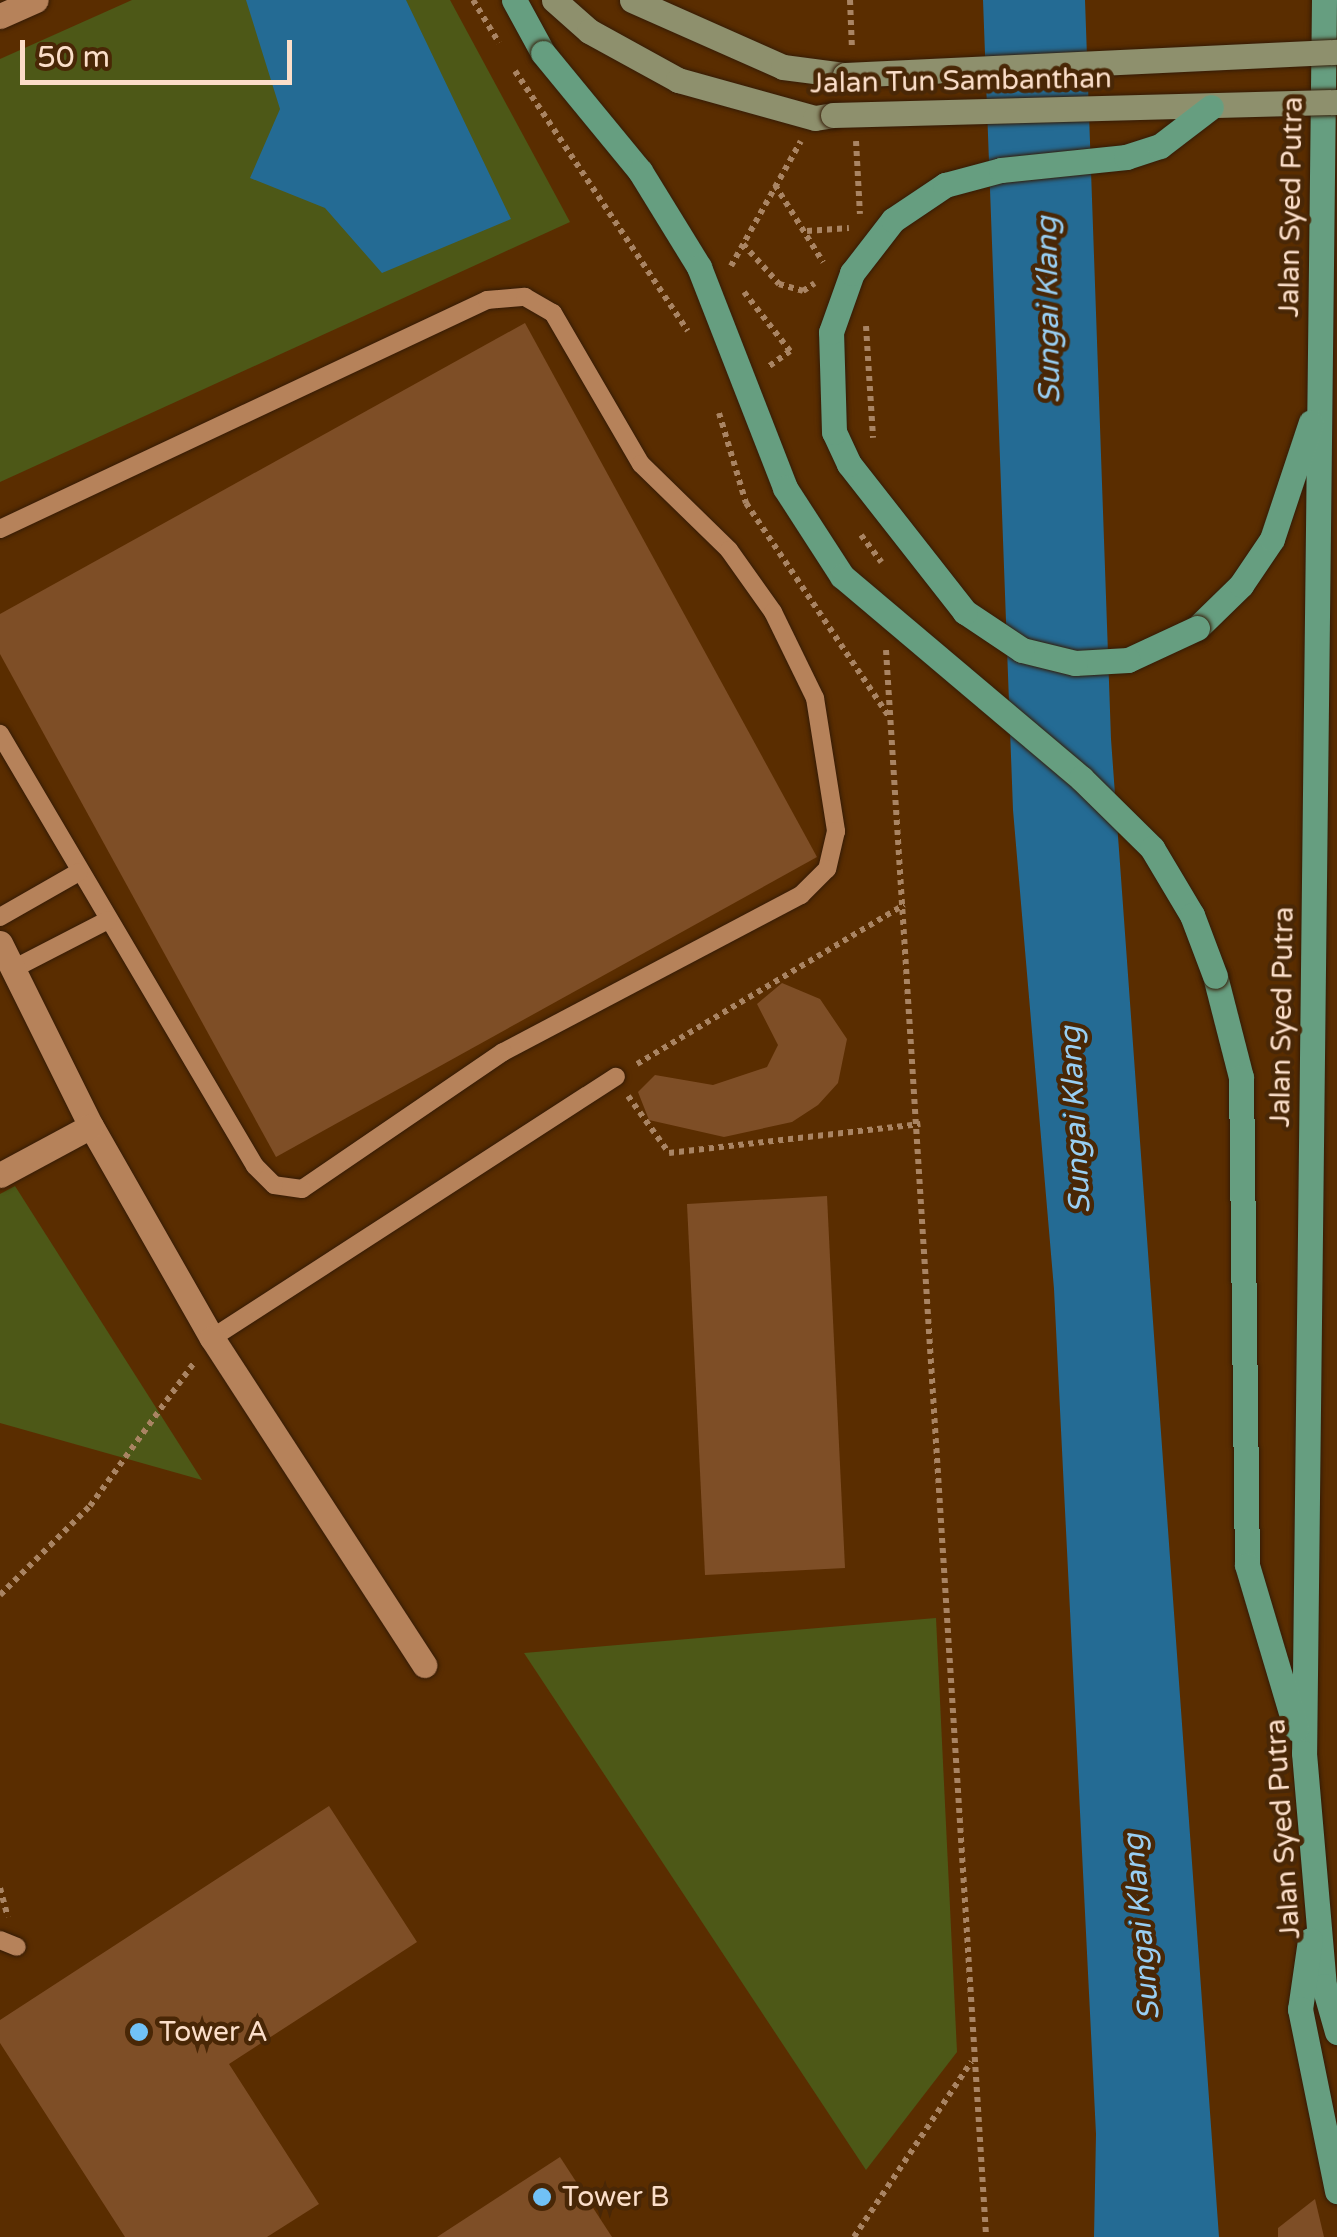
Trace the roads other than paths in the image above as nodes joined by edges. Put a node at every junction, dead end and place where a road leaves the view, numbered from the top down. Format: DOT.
graph roads {
  1 [pos="36,0"];
  2 [pos="514,0"];
  3 [pos="554,0"];
  4 [pos="632,0"];
  5 [pos="1324,0"];
  6 [pos="0,16"];
  7 [pos="1337,52"];
  8 [pos="1337,102"];
  9 [pos="1211,108"];
  10 [pos="1318,402"];
  11 [pos="0,529"];
  12 [pos="0,734"];
  13 [pos="79,872"];
  14 [pos="0,916"];
  15 [pos="108,920"];
  16 [pos="0,943"];
  17 [pos="13,969"];
  18 [pos="616,1077"];
  19 [pos="91,1126"];
  20 [pos="0,1175"];
  21 [pos="212,1338"];
  22 [pos="424,1665"];
  23 [pos="1304,1753"];
  24 [pos="1316,1893"];
  25 [pos="1337,2032"];
  26 [pos="1337,2190"];
  1 -- 6 [label="street"];
  2 -- 23 [label="main road, bridge"];
  3 -- 9 [label="main road, Jalan Tun Sambanthan, bridge"];
  4 -- 7 [label="main road, Jalan Tun Sambanthan, bridge"];
  5 -- 10 [label="main road, Jalan Syed Putra"];
  8 -- 9 [label="main road, Jalan Tun Sambanthan, bridge"];
  9 -- 10 [label="main road, bridge"];
  10 -- 23 [label="main road, Jalan Syed Putra"];
  11 -- 15 [label="lane"];
  12 -- 13 [label="lane"];
  13 -- 14 [label="lane"];
  13 -- 15 [label="lane"];
  15 -- 17 [label="lane"];
  16 -- 17 [label="street"];
  17 -- 19 [label="street"];
  18 -- 21 [label="lane"];
  19 -- 20 [label="street"];
  19 -- 21 [label="street"];
  21 -- 22 [label="street"];
  23 -- 24 [label="main road, Jalan Syed Putra"];
  24 -- 25 [label="main road, Jalan Syed Putra"];
  24 -- 26 [label="main road"];
}
